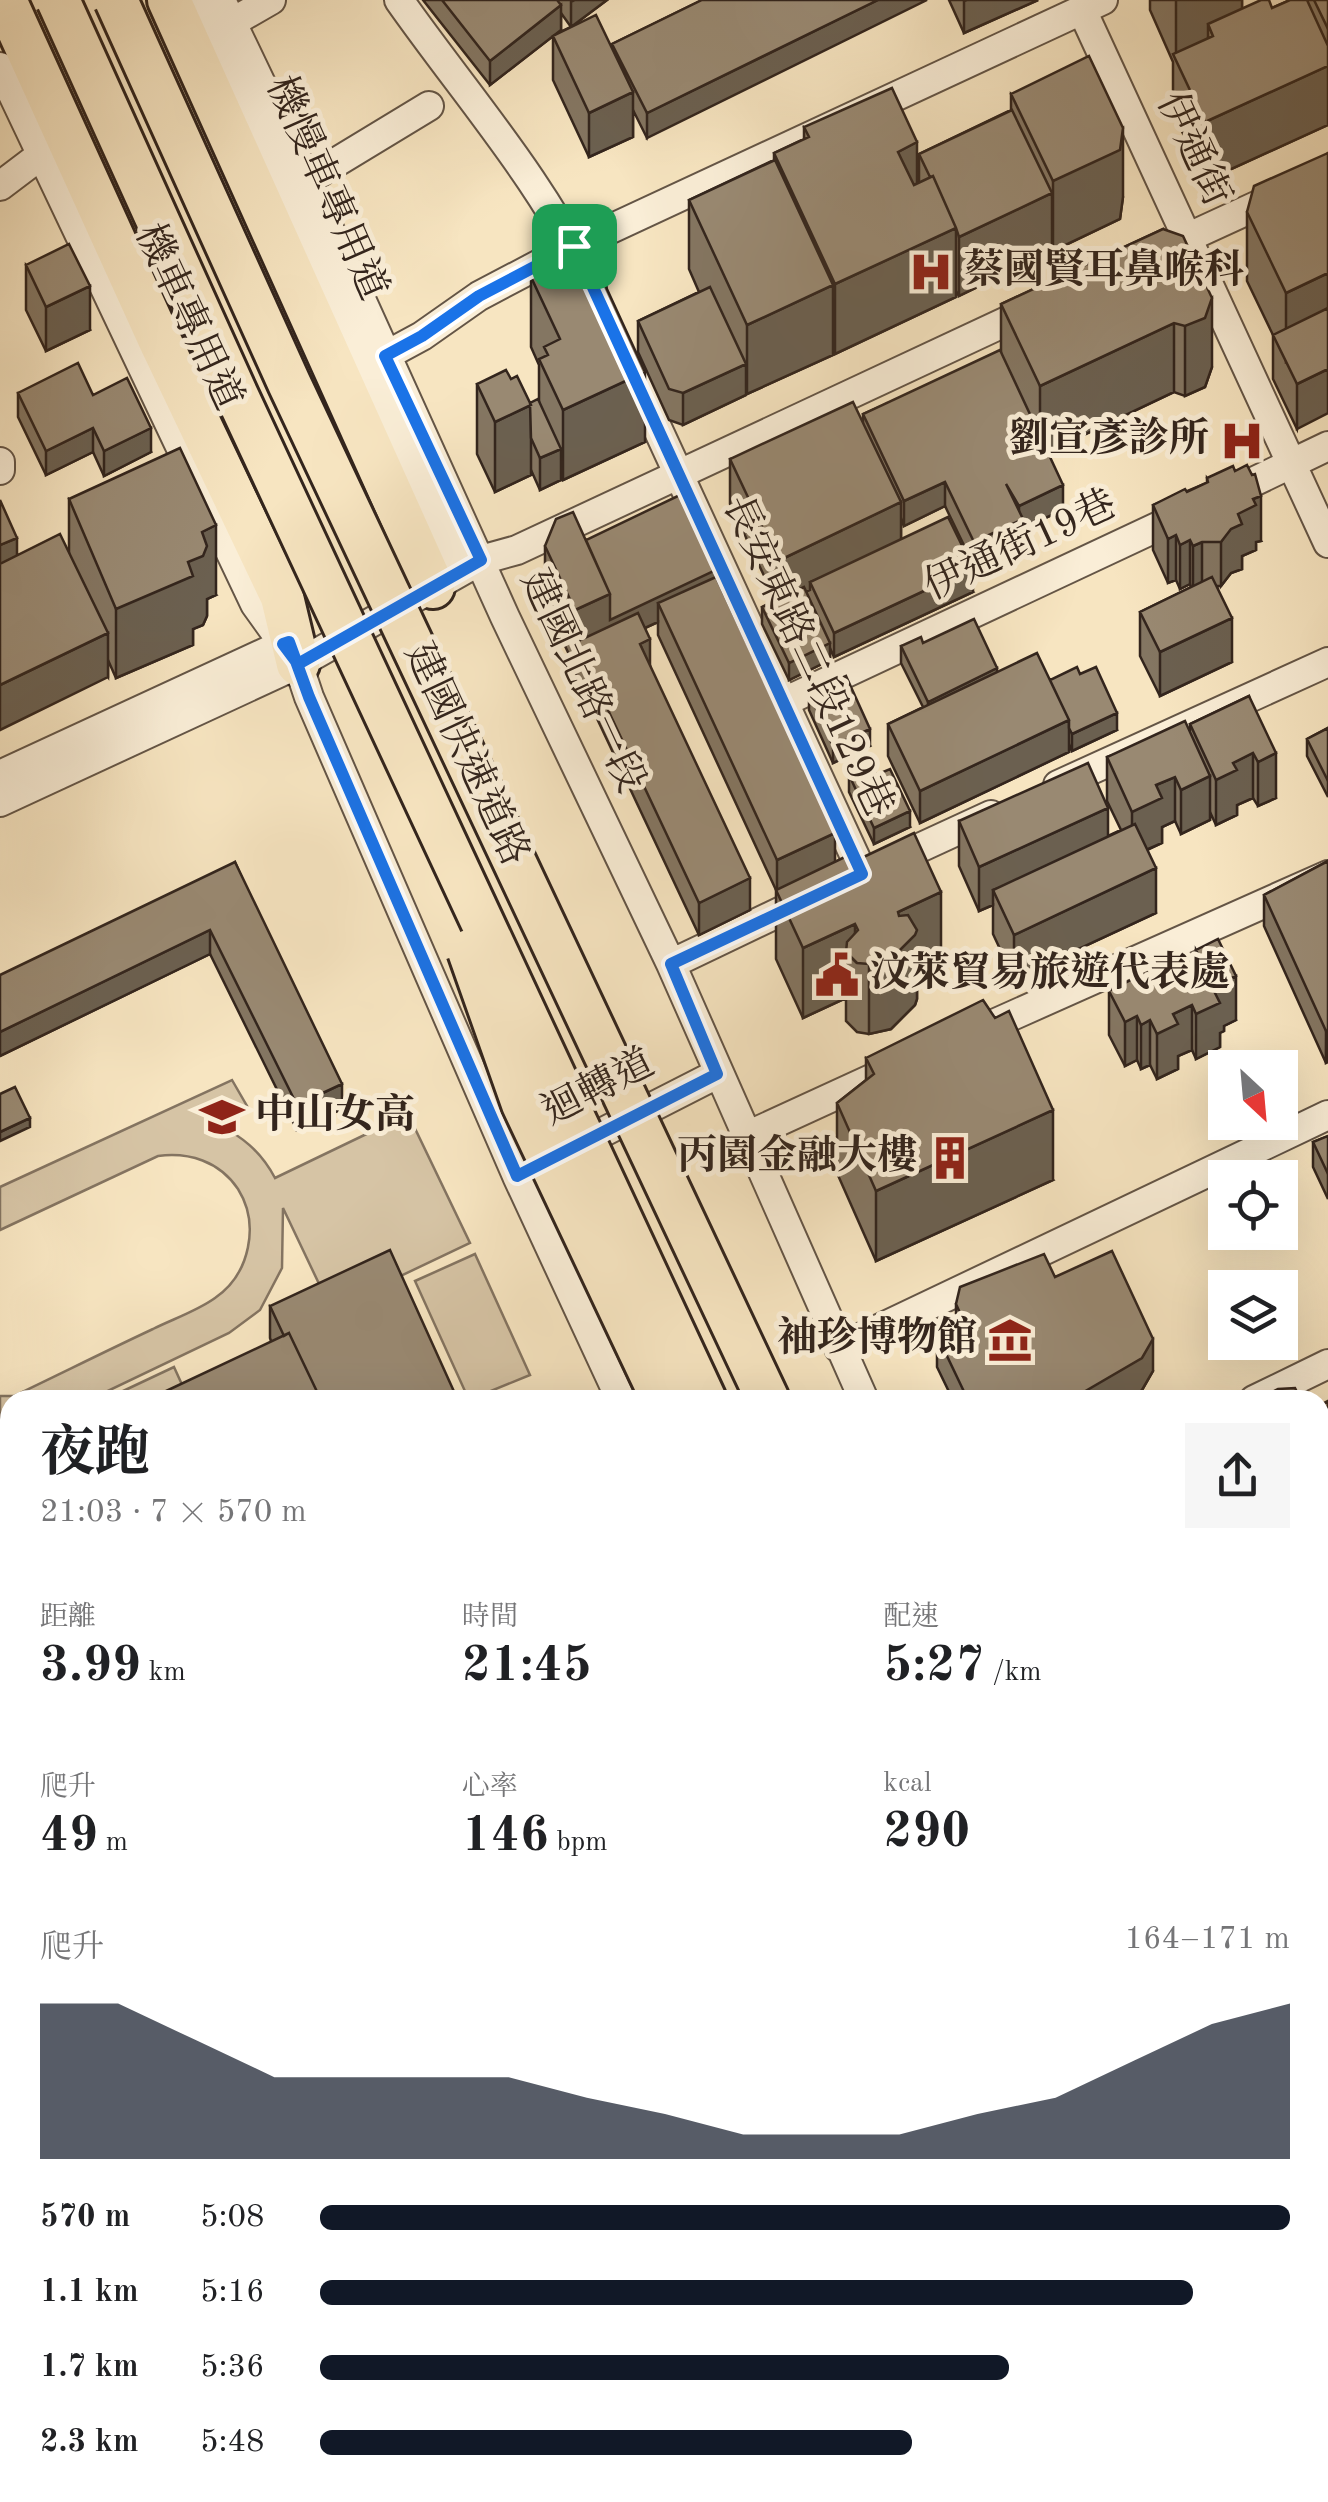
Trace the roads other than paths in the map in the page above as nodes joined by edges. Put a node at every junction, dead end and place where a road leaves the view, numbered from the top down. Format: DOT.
graph roads {
  1 [pos="5,0"];
  2 [pos="58,0"];
  3 [pos="116,0"];
  4 [pos="169,0"];
  5 [pos="196,0"];
  6 [pos="272,0"];
  7 [pos="400,0"];
  8 [pos="1091,3"];
  9 [pos="0,8"];
  10 [pos="226,11"];
  11 [pos="0,67"];
  12 [pos="429,106"];
  13 [pos="41,155"];
  14 [pos="1328,172"];
  15 [pos="307,180"];
  16 [pos="0,186"];
  17 [pos="1188,238"];
  18 [pos="574,246"];
  19 [pos="1123,267"];
  20 [pos="1051,300"];
  21 [pos="606,316"];
  22 [pos="622,352"];
  23 [pos="385,356"];
  24 [pos="1328,446"];
  25 [pos="0,462"];
  26 [pos="1290,464"];
  27 [pos="0,470"];
  28 [pos="678,474"];
  29 [pos="1328,542"];
  30 [pos="457,574"];
  31 [pos="291,648"];
  32 [pos="1328,662"];
  33 [pos="784,702"];
  34 [pos="381,706"];
  35 [pos="0,775"];
  36 [pos="0,802"];
  37 [pos="1328,875"];
  38 [pos="844,882"];
  39 [pos="671,964"];
  40 [pos="949,1044"];
  41 [pos="912,1061"];
  42 [pos="717,1074"];
  43 [pos="1328,1115"];
  44 [pos="745,1137"];
  45 [pos="517,1176"];
  46 [pos="839,1348"];
  47 [pos="1328,1364"];
  48 [pos="616,1390"];
  49 [pos="658,1390"];
  50 [pos="700,1390"];
  51 [pos="763,1390"];
  52 [pos="859,1390"];
  53 [pos="1275,1390"];
  1 -- 31 [label="highway"];
  2 -- 34 [label="highway, 建國快速道路, bridge"];
  3 -- 51 [label="highway, 建國快速道路, bridge"];
  4 -- 30 [label="highway"];
  5 -- 30 [label="street, 機慢車專用道"];
  6 -- 10 [label="street"];
  7 -- 18 [label="street"];
  8 -- 17 [label="street, 伊通街"];
  8 -- 18 [label="street"];
  9 -- 31 [label="street, 機車專用道"];
  10 -- 15 [label="street, 建國北路一段"];
  11 -- 13 [label="street"];
  12 -- 15 [label="street"];
  13 -- 16 [label="street"];
  13 -- 31 [label="street"];
  14 -- 17 [label="street"];
  15 -- 23 [label="street, 建國北路一段"];
  17 -- 19 [label="street"];
  17 -- 26 [label="street, 伊通街"];
  18 -- 21 [label="street"];
  18 -- 23 [label="street"];
  20 -- 28 [label="street"];
  22 -- 28 [label="street, 長安東路二段129巷"];
  23 -- 30 [label="street, 建國北路一段"];
  24 -- 26 [label="street, 伊通街19巷"];
  25 -- 27 [label="street"];
  26 -- 29 [label="street, 伊通街"];
  26 -- 33 [label="street, 伊通街19巷"];
  28 -- 30 [label="street"];
  28 -- 33 [label="street, 長安東路二段129巷"];
  30 -- 31 [label="street"];
  30 -- 39 [label="street, 建國北路一段"];
  31 -- 35 [label="street"];
  31 -- 36 [label="street"];
  31 -- 45 [label="street"];
  32 -- 38 [label="street"];
  33 -- 38 [label="street, 長安東路二段129巷"];
  34 -- 49 [label="highway, bridge"];
  34 -- 50 [label="highway, 建國快速道路, bridge"];
  37 -- 40 [label="street"];
  38 -- 39 [label="street"];
  39 -- 42 [label="street, 建國北路一段"];
  41 -- 44 [label="street"];
  42 -- 44 [label="street, 建國北路一段"];
  42 -- 45 [label="street, 迴轉道"];
  43 -- 46 [label="street"];
  44 -- 46 [label="street, 建國北路一段"];
  45 -- 48 [label="street"];
  46 -- 52 [label="street, 建國北路一段"];
  47 -- 53 [label="street"];
}
